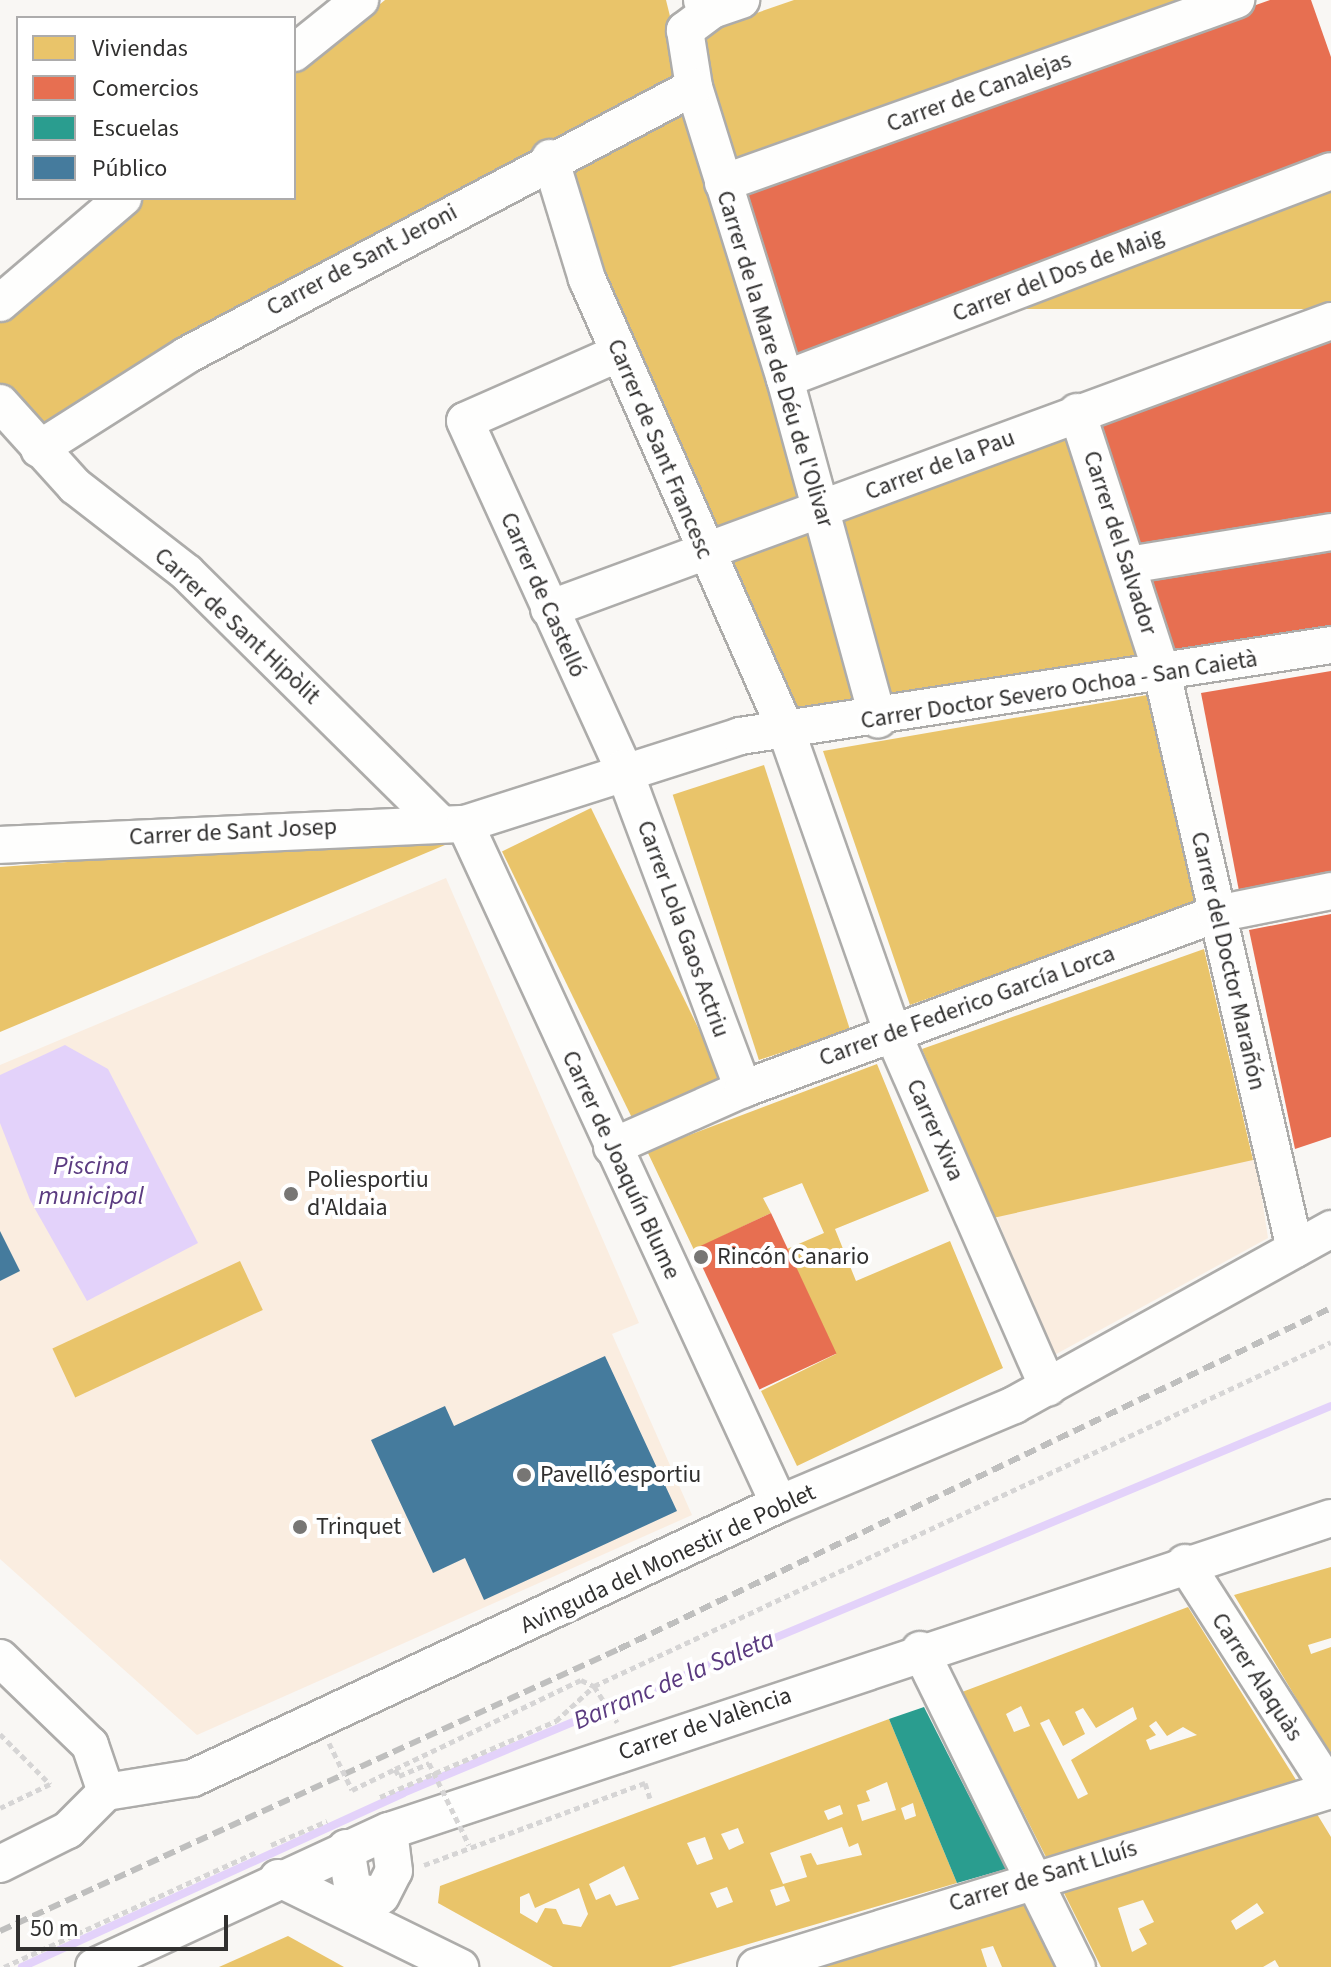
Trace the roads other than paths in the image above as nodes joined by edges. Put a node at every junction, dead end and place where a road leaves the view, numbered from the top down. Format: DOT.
graph roads {
  1 [pos="360,0"];
  2 [pos="1236,0"];
  3 [pos="718,3"];
  4 [pos="296,51"];
  5 [pos="694,87"];
  6 [pos="550,158"];
  7 [pos="1331,171"];
  8 [pos="723,183"];
  9 [pos="121,200"];
  10 [pos="0,303"];
  11 [pos="1331,321"];
  12 [pos="619,353"];
  13 [pos="785,379"];
  14 [pos="0,403"];
  15 [pos="1077,412"];
  16 [pos="39,449"];
  17 [pos="822,509"];
  18 [pos="1331,532"];
  19 [pos="704,553"];
  20 [pos="1128,565"];
  21 [pos="549,609"];
  22 [pos="1331,645"];
  23 [pos="1162,673"];
  24 [pos="878,720"];
  25 [pos="787,733"];
  26 [pos="623,768"];
  27 [pos="451,822"];
  28 [pos="0,845"];
  29 [pos="1331,891"];
  30 [pos="1216,914"];
  31 [pos="893,1034"];
  32 [pos="743,1089"];
  33 [pos="612,1147"];
  34 [pos="1331,1229"];
  35 [pos="1295,1249"];
  36 [pos="1048,1387"];
  37 [pos="779,1504"];
  38 [pos="1331,1518"];
  39 [pos="1185,1563"];
  40 [pos="920,1650"];
  41 [pos="0,1658"];
  42 [pos="1331,1790"];
  43 [pos="106,1792"];
  44 [pos="378,1817"];
  45 [pos="342,1832"];
  46 [pos="0,1864"];
  47 [pos="278,1878"];
  48 [pos="1032,1879"];
  49 [pos="380,1888"];
  50 [pos="426,1948"];
  51 [pos="153,1955"];
  52 [pos="94,1967"];
  53 [pos="460,1967"];
  54 [pos="756,1967"];
  55 [pos="1077,1967"];
  1 -- 4 [label="street"];
  2 -- 8 [label="street, Carrer de Canalejas"];
  3 -- 5 [label="street, Carrer de la Mare de Déu de l'Olivar"];
  5 -- 6 [label="street, Carrer de Sant Jeroni"];
  5 -- 8 [label="street, Carrer de la Mare de Déu de l'Olivar"];
  6 -- 12 [label="street, Carrer de Sant Francesc"];
  6 -- 16 [label="street, Carrer de Sant Jeroni"];
  7 -- 13 [label="street, Carrer del Dos de Maig"];
  8 -- 13 [label="street, Carrer de la Mare de Déu de l'Olivar"];
  9 -- 10 [label="street"];
  11 -- 15 [label="street, Carrer de la Pau"];
  12 -- 19 [label="street, Carrer de Sant Francesc"];
  12 -- 21 [label="street, Carrer de Castelló"];
  13 -- 17 [label="street, Carrer de la Mare de Déu de l'Olivar"];
  14 -- 16 [label="street, Carrer de Sant Hipòlit"];
  15 -- 17 [label="street, Carrer de la Pau"];
  15 -- 20 [label="street, Carrer del Salvador"];
  16 -- 27 [label="street, Carrer de Sant Hipòlit"];
  17 -- 19 [label="street, Carrer de la Pau"];
  17 -- 24 [label="street, Carrer de la Mare de Déu de l'Olivar"];
  18 -- 20 [label="street"];
  19 -- 21 [label="street, Carrer de la Pau"];
  19 -- 25 [label="street, Carrer de Sant Francesc"];
  20 -- 23 [label="street, Carrer del Salvador"];
  21 -- 26 [label="street, Carrer de Castelló"];
  22 -- 23 [label="street, Carrer Doctor Severo Ochoa - San Caietà"];
  23 -- 24 [label="street, Carrer Doctor Severo Ochoa - San Caietà"];
  23 -- 30 [label="street, Carrer del Doctor Marañón"];
  24 -- 25 [label="street, Carrer Doctor Severo Ochoa - San Caietà"];
  25 -- 26 [label="street, Carrer Doctor Severo Ochoa - San Caietà"];
  25 -- 31 [label="street, Carrer Xiva"];
  26 -- 27 [label="street, Carrer de Sant Josep"];
  26 -- 32 [label="street, Carrer Lola Gaos Actriu"];
  27 -- 28 [label="street, Carrer de Sant Josep"];
  27 -- 33 [label="street, Carrer de Joaquín Blume"];
  29 -- 30 [label="street, Carrer de Federico García Lorca"];
  30 -- 31 [label="street, Carrer de Federico García Lorca"];
  30 -- 35 [label="street, Carrer del Doctor Marañón"];
  31 -- 32 [label="street, Carrer de Federico García Lorca"];
  31 -- 36 [label="street, Carrer Xiva"];
  32 -- 33 [label="street, Carrer de Federico García Lorca"];
  33 -- 37 [label="street, Carrer de Joaquín Blume"];
  34 -- 35 [label="street, Avinguda del Monestir de Poblet"];
  35 -- 36 [label="street, Avinguda del Monestir de Poblet"];
  36 -- 37 [label="street, Avinguda del Monestir de Poblet"];
  37 -- 43 [label="street, Avinguda del Monestir de Poblet"];
  38 -- 39 [label="street, Carrer de València"];
  39 -- 40 [label="street, Carrer de València"];
  39 -- 42 [label="street, Carrer Alaquàs"];
  40 -- 44 [label="street, Carrer de València"];
  40 -- 48 [label="street"];
  41 -- 43 [label="street"];
  42 -- 48 [label="street, Carrer de Sant Lluís"];
  43 -- 46 [label="street"];
  44 -- 45 [label="street, Carrer de València"];
  44 -- 49 [label="street"];
  45 -- 47 [label="street, Carrer de València"];
  45 -- 49 [label="street"];
  47 -- 49 [label="street"];
  47 -- 51 [label="street, Carrer de València"];
  48 -- 54 [label="street, Carrer de Sant Lluís"];
  48 -- 55 [label="street"];
  49 -- 50 [label="street"];
  49 -- 50 [label="street"];
  50 -- 53 [label="street"];
  51 -- 52 [label="street, Carrer de València"];
}
